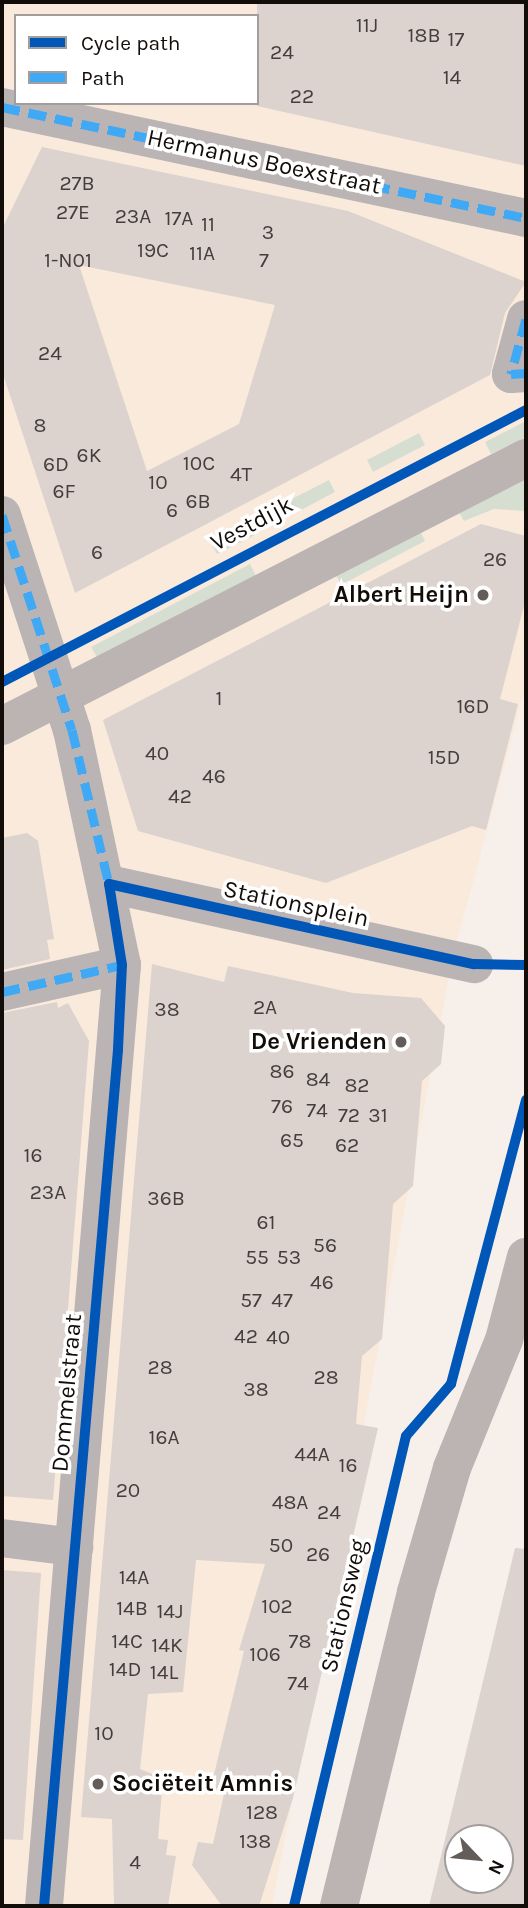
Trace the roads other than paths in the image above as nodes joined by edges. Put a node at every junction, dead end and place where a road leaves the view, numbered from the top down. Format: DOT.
graph roads {
  1 [pos="2,107"];
  2 [pos="526,218"];
  3 [pos="526,319"];
  4 [pos="519,374"];
  5 [pos="526,458"];
  6 [pos="2,515"];
  7 [pos="59,696"];
  8 [pos="2,726"];
  9 [pos="109,884"];
  10 [pos="474,964"];
  11 [pos="122,965"];
  12 [pos="2,992"];
  13 [pos="526,1257"];
  14 [pos="2,1538"];
  15 [pos="74,1547"];
  16 [pos="44,1906"];
  17 [pos="339,1906"];
  1 -- 2 [label="street, Hermanus Boexstraat"];
  3 -- 4 [label="street"];
  5 -- 7 [label="street"];
  6 -- 7 [label="street, Dommelstraat"];
  7 -- 8 [label="street"];
  7 -- 9 [label="street, Dommelstraat"];
  9 -- 10 [label="street, Stationsplein"];
  9 -- 11 [label="street, Dommelstraat"];
  11 -- 12 [label="street"];
  11 -- 15 [label="street, Dommelstraat"];
  13 -- 17 [label="street"];
  14 -- 15 [label="street"];
  15 -- 16 [label="street, Dommelstraat"];
}
